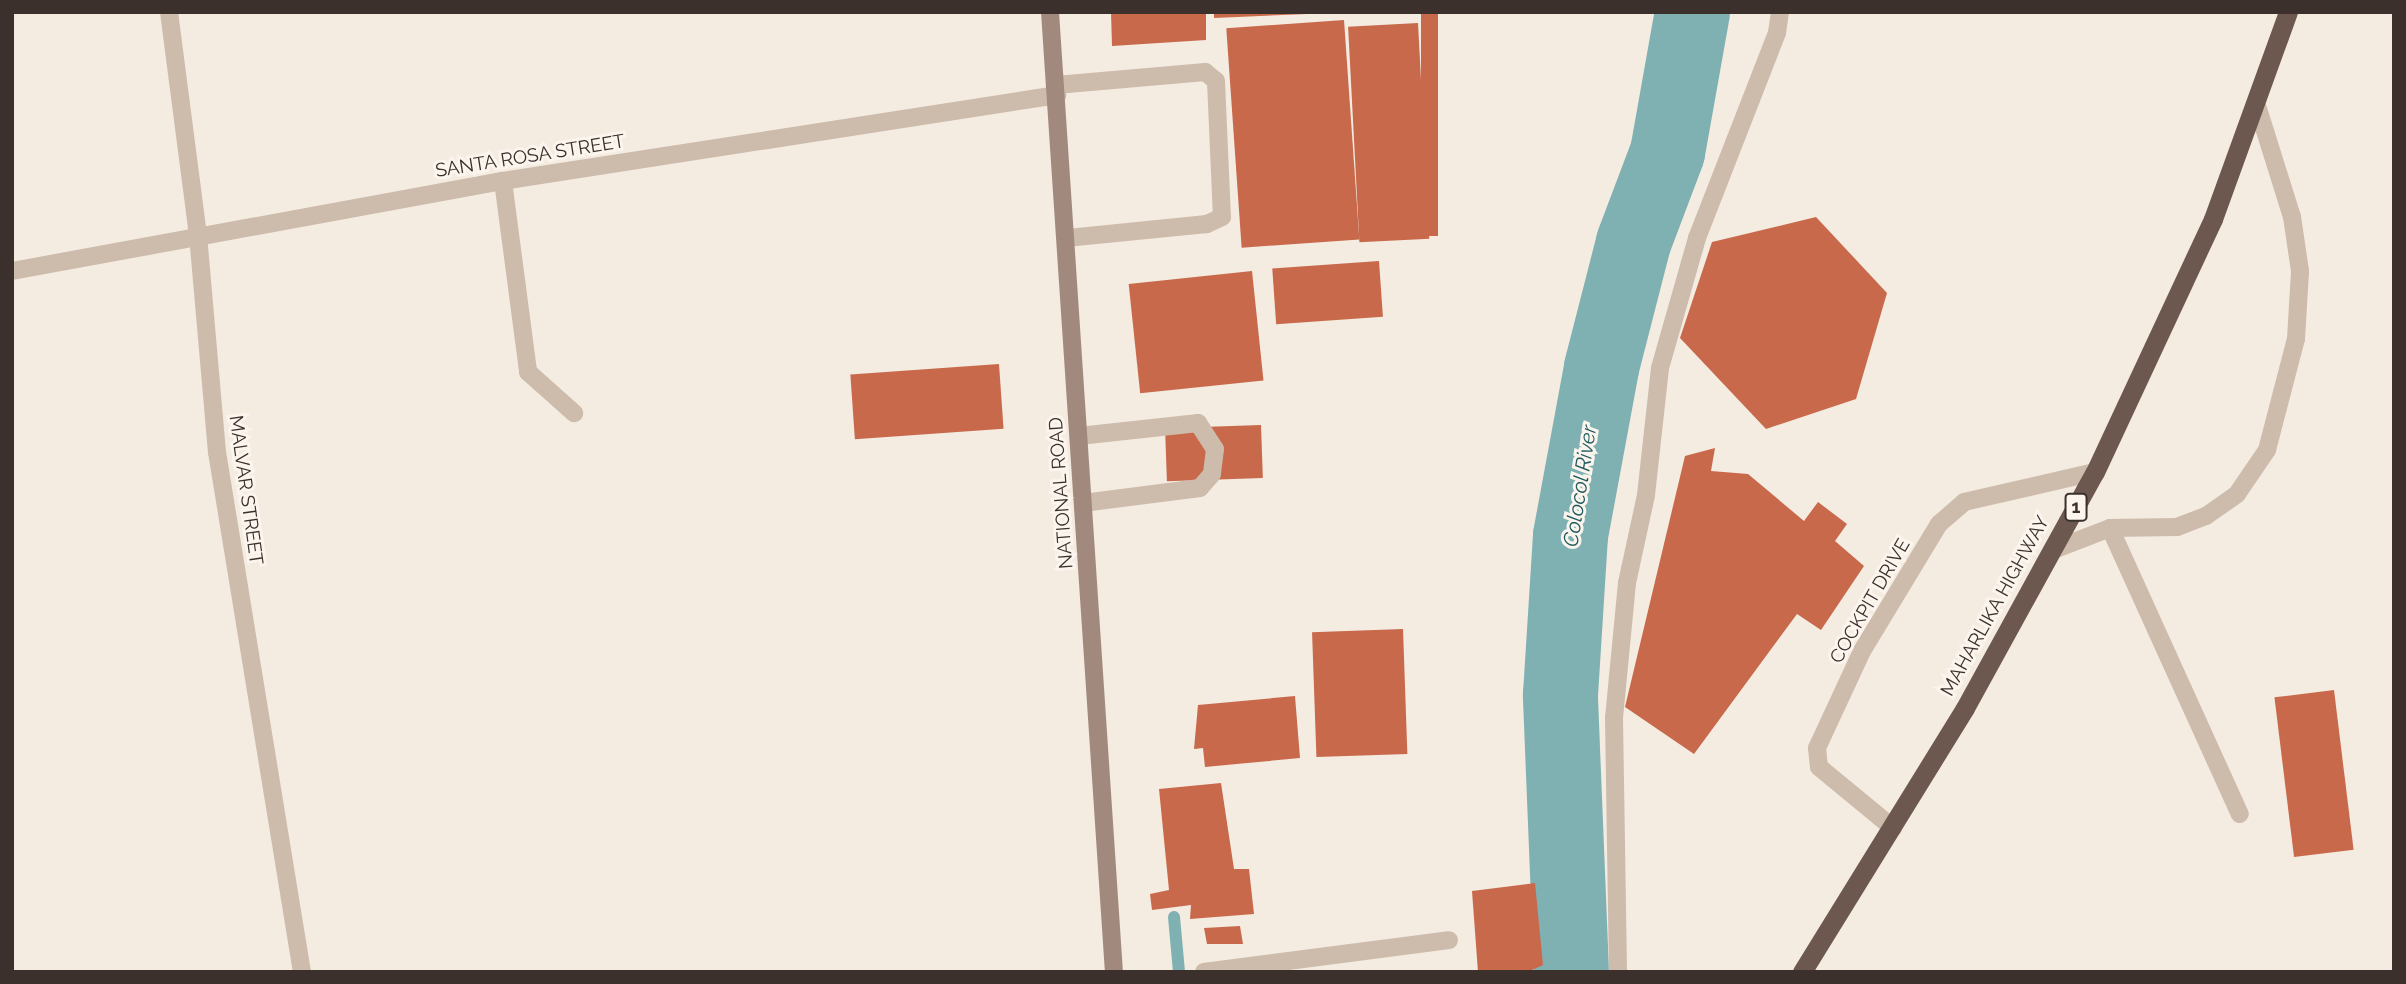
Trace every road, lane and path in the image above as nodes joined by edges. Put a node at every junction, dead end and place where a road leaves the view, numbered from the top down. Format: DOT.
graph roads {
  1 [pos="169,12"];
  2 [pos="1050,12"];
  3 [pos="1780,12"];
  4 [pos="2288,12"];
  5 [pos="1056,90"];
  6 [pos="2257,105"];
  7 [pos="503,181"];
  8 [pos="198,235"];
  9 [pos="1066,238"];
  10 [pos="12,271"];
  11 [pos="574,413"];
  12 [pos="1079,436"];
  13 [pos="2095,472"];
  14 [pos="1083,503"];
  15 [pos="2110,528"];
  16 [pos="2053,550"];
  17 [pos="2240,814"];
  18 [pos="1893,828"];
  19 [pos="1450,940"];
  20 [pos="302,972"];
  21 [pos="1114,972"];
  22 [pos="1204,972"];
  23 [pos="1618,972"];
  24 [pos="1802,972"];
  1 -- 8 [label="street, MALVAR STREET"];
  2 -- 5 [label="main road, NATIONAL ROAD"];
  3 -- 23 [label="street"];
  4 -- 6 [label="highway, MAHARLIKA HIGHWAY / 1"];
  5 -- 7 [label="street, SANTA ROSA STREET"];
  5 -- 9 [label="main road, NATIONAL ROAD"];
  5 -- 9 [label="street, SANTA ROSA STREET"];
  6 -- 13 [label="highway, MAHARLIKA HIGHWAY / 1"];
  6 -- 15 [label="street"];
  7 -- 8 [label="street, SANTA ROSA STREET"];
  7 -- 11 [label="street"];
  8 -- 10 [label="street, SANTA ROSA STREET"];
  8 -- 20 [label="street, MALVAR STREET"];
  9 -- 12 [label="main road, NATIONAL ROAD"];
  12 -- 14 [label="main road, NATIONAL ROAD"];
  12 -- 14 [label="street"];
  13 -- 16 [label="highway, MAHARLIKA HIGHWAY / 1"];
  13 -- 18 [label="street, COCKPIT DRIVE"];
  14 -- 21 [label="main road, NATIONAL ROAD"];
  15 -- 16 [label="street"];
  15 -- 17 [label="street"];
  16 -- 18 [label="highway, MAHARLIKA HIGHWAY / 1"];
  18 -- 24 [label="highway, MAHARLIKA HIGHWAY / 1"];
  19 -- 22 [label="street"];
}
